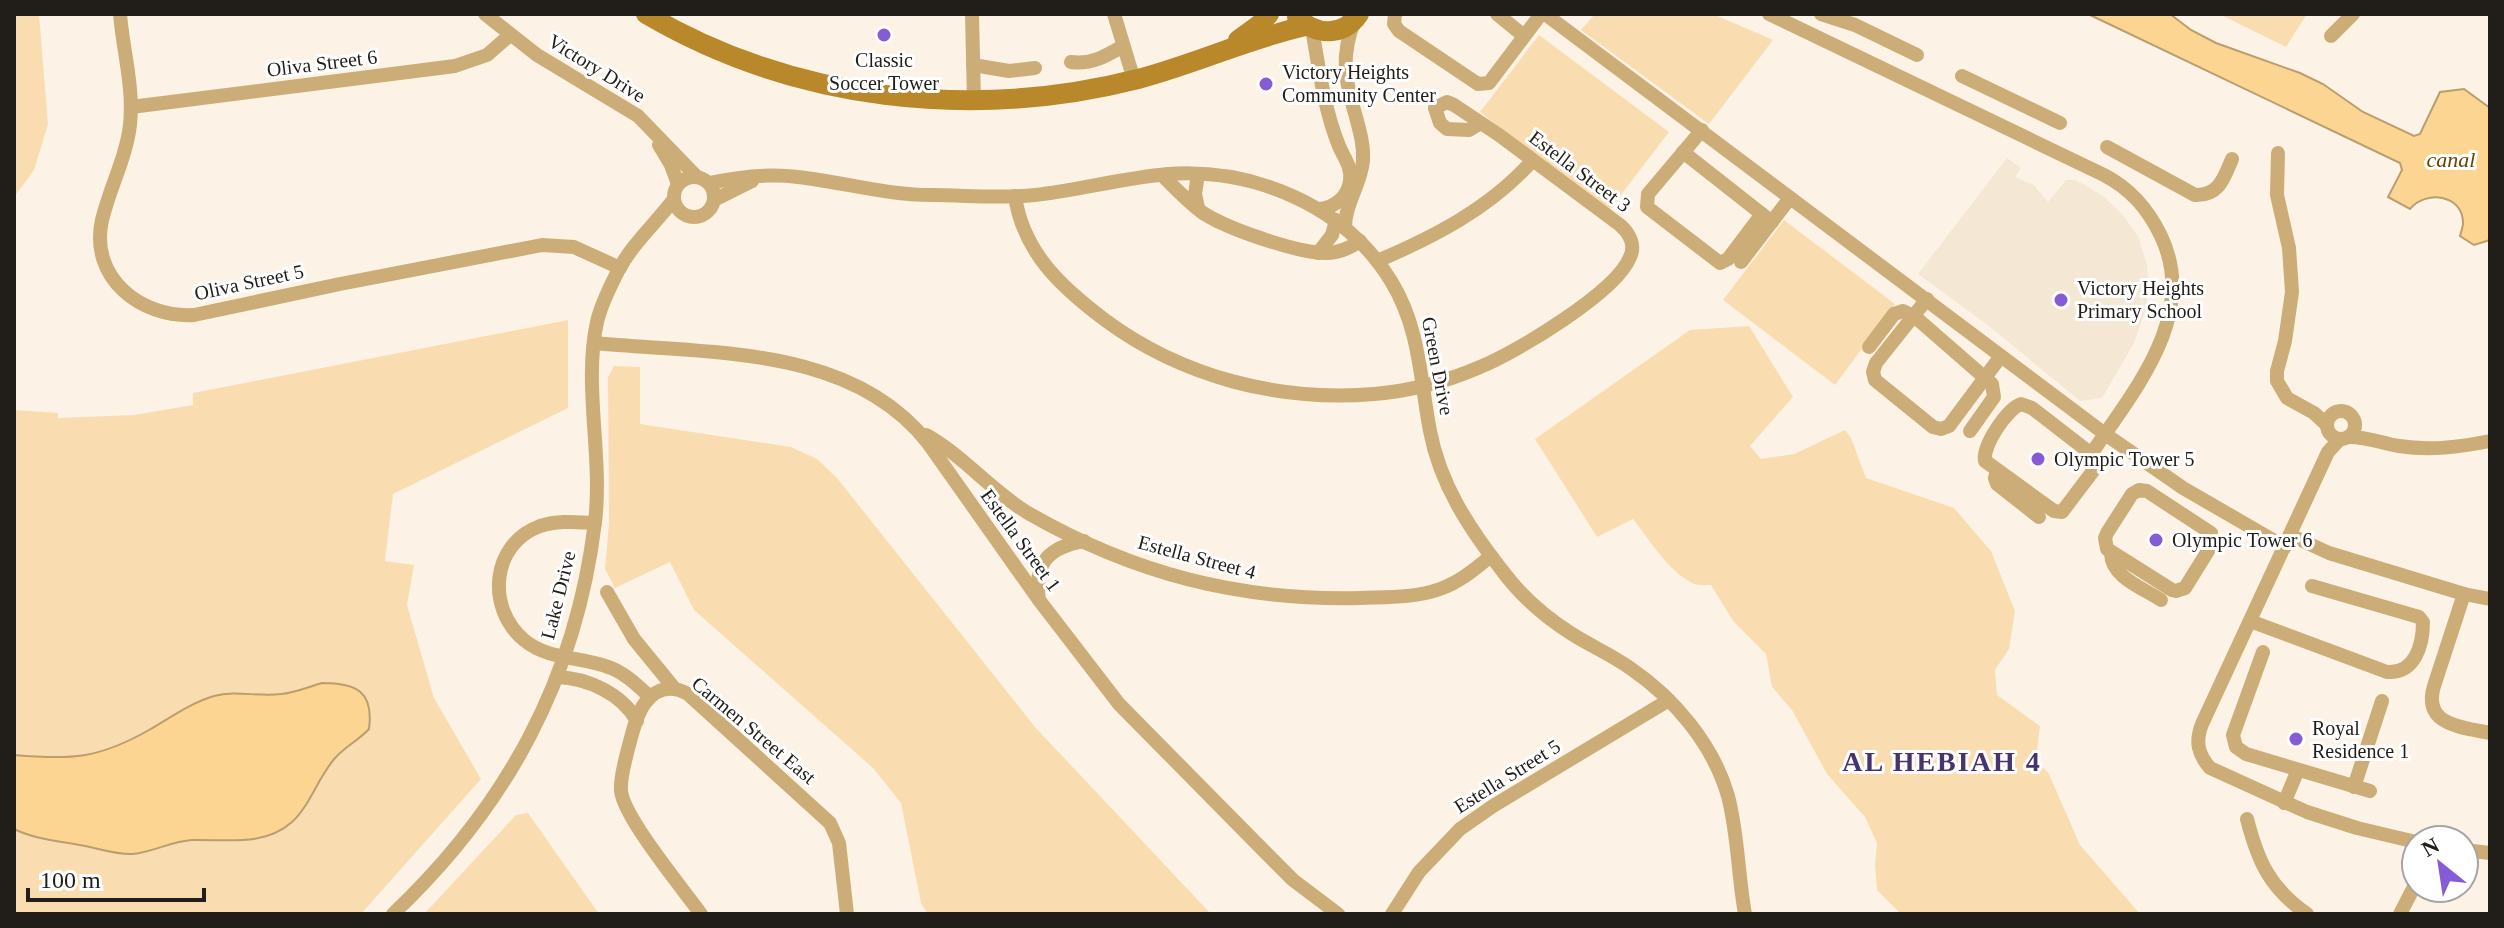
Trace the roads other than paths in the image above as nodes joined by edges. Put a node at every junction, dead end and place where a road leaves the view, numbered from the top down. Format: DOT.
graph roads {
  1 [pos="120,14"];
  2 [pos="485,14"];
  3 [pos="646,14"];
  4 [pos="972,14"];
  5 [pos="1114,14"];
  6 [pos="1269,14"];
  7 [pos="1395,14"];
  8 [pos="1497,14"];
  9 [pos="1543,14"];
  10 [pos="1575,14"];
  11 [pos="1821,14"];
  12 [pos="2353,14"];
  13 [pos="1779,16"];
  14 [pos="1357,17"];
  15 [pos="1841,22"];
  16 [pos="1304,23"];
  17 [pos="1563,27"];
  18 [pos="510,35"];
  19 [pos="1524,36"];
  20 [pos="2331,36"];
  21 [pos="1830,43"];
  22 [pos="1123,46"];
  23 [pos="1917,55"];
  24 [pos="1211,57"];
  25 [pos="1071,62"];
  26 [pos="973,65"];
  27 [pos="1035,68"];
  28 [pos="1962,76"];
  29 [pos="1134,80"];
  30 [pos="974,101"];
  31 [pos="131,107"];
  32 [pos="2038,112"];
  33 [pos="2060,123"];
  34 [pos="1479,124"];
  35 [pos="649,127"];
  36 [pos="1359,127"];
  37 [pos="1702,130"];
  38 [pos="1335,134"];
  39 [pos="2027,138"];
  40 [pos="2107,147"];
  41 [pos="1683,152"];
  42 [pos="2278,153"];
  43 [pos="2130,159"];
  44 [pos="2232,159"];
  45 [pos="1532,161"];
  46 [pos="1198,174"];
  47 [pos="1162,175"];
  48 [pos="763,177"];
  49 [pos="703,180"];
  50 [pos="2117,182"];
  51 [pos="676,192"];
  52 [pos="1015,196"];
  53 [pos="1790,198"];
  54 [pos="714,200"];
  55 [pos="1198,208"];
  56 [pos="1320,209"];
  57 [pos="686,216"];
  58 [pos="1767,218"];
  59 [pos="1341,224"];
  60 [pos="638,241"];
  61 [pos="1360,241"];
  62 [pos="1318,253"];
  63 [pos="1377,261"];
  64 [pos="1741,262"];
  65 [pos="620,268"];
  66 [pos="1927,299"];
  67 [pos="1914,316"];
  68 [pos="594,343"];
  69 [pos="1869,347"];
  70 [pos="2001,356"];
  71 [pos="1986,377"];
  72 [pos="1423,384"];
  73 [pos="2045,390"];
  74 [pos="2032,408"];
  75 [pos="2338,429"];
  76 [pos="919,431"];
  77 [pos="1970,431"];
  78 [pos="2105,434"];
  79 [pos="2490,441"];
  80 [pos="2092,453"];
  81 [pos="2153,469"];
  82 [pos="1997,471"];
  83 [pos="2139,490"];
  84 [pos="2218,509"];
  85 [pos="2039,517"];
  86 [pos="595,523"];
  87 [pos="2208,530"];
  88 [pos="1084,541"];
  89 [pos="2288,541"];
  90 [pos="2111,553"];
  91 [pos="1491,556"];
  92 [pos="2312,586"];
  93 [pos="607,592"];
  94 [pos="2464,594"];
  95 [pos="2490,599"];
  96 [pos="1039,600"];
  97 [pos="2161,600"];
  98 [pos="2250,621"];
  99 [pos="2263,652"];
  100 [pos="563,657"];
  101 [pos="557,677"];
  102 [pos="674,688"];
  103 [pos="650,697"];
  104 [pos="1669,700"];
  105 [pos="2382,701"];
  106 [pos="637,721"];
  107 [pos="2490,733"];
  108 [pos="2298,770"];
  109 [pos="2354,787"];
  110 [pos="2370,791"];
  111 [pos="2284,803"];
  112 [pos="2247,819"];
  113 [pos="2400,838"];
  114 [pos="393,914"];
  115 [pos="701,914"];
  116 [pos="847,914"];
  117 [pos="1338,914"];
  118 [pos="1392,914"];
  119 [pos="1745,914"];
  120 [pos="2307,914"];
  1 -- 31 [label="street, Oliva Street 5"];
  2 -- 18 [label="street, Victory Drive"];
  3 -- 30 [label="main road"];
  4 -- 26 [label="street"];
  5 -- 22 [label="street"];
  6 -- 24 [label="main road"];
  7 -- 19 [label="street"];
  8 -- 19 [label="street"];
  9 -- 17 [label="street"];
  9 -- 19 [label="street"];
  10 -- 17 [label="street"];
  11 -- 15 [label="street"];
  12 -- 20 [label="street"];
  13 -- 21 [label="street"];
  14 -- 16 [label="main road"];
  14 -- 36 [label="street"];
  15 -- 21 [label="street"];
  15 -- 23 [label="street"];
  16 -- 24 [label="main road"];
  16 -- 38 [label="street"];
  17 -- 37 [label="street"];
  18 -- 31 [label="street, Oliva Street 6"];
  18 -- 35 [label="street, Victory Drive"];
  21 -- 39 [label="street"];
  22 -- 25 [label="street"];
  22 -- 29 [label="street"];
  24 -- 29 [label="main road"];
  26 -- 27 [label="street"];
  26 -- 30 [label="street"];
  28 -- 32 [label="street"];
  29 -- 30 [label="main road"];
  31 -- 65 [label="street, Oliva Street 5"];
  32 -- 33 [label="street"];
  32 -- 39 [label="street"];
  34 -- 45 [label="street, Estella Street 3"];
  35 -- 49 [label="street, Victory Drive"];
  35 -- 51 [label="street, Victory Drive"];
  36 -- 38 [label="street"];
  36 -- 59 [label="street"];
  37 -- 41 [label="street"];
  37 -- 53 [label="street"];
  38 -- 56 [label="street"];
  39 -- 50 [label="street"];
  40 -- 43 [label="street"];
  41 -- 58 [label="street"];
  41 -- 58 [label="street"];
  42 -- 75 [label="street"];
  43 -- 44 [label="street"];
  43 -- 50 [label="street"];
  45 -- 63 [label="street"];
  45 -- 72 [label="street, Estella Street 3"];
  46 -- 47 [label="street, Green Drive"];
  46 -- 55 [label="street"];
  46 -- 56 [label="street, Green Drive"];
  47 -- 52 [label="street, Green Drive"];
  47 -- 55 [label="street"];
  48 -- 49 [label="street, Green Drive"];
  48 -- 52 [label="street, Green Drive"];
  48 -- 54 [label="street, Green Drive"];
  49 -- 51 [label="street"];
  49 -- 54 [label="street"];
  50 -- 78 [label="street"];
  51 -- 57 [label="street"];
  51 -- 60 [label="street, Lake Drive"];
  52 -- 72 [label="street"];
  53 -- 58 [label="street"];
  53 -- 66 [label="street"];
  54 -- 57 [label="street"];
  55 -- 62 [label="street"];
  56 -- 59 [label="street, Green Drive"];
  57 -- 60 [label="street, Lake Drive"];
  58 -- 64 [label="street"];
  59 -- 61 [label="street, Green Drive"];
  59 -- 62 [label="street"];
  60 -- 65 [label="street, Lake Drive"];
  61 -- 62 [label="street"];
  61 -- 63 [label="street, Green Drive"];
  63 -- 72 [label="street, Green Drive"];
  65 -- 68 [label="street, Lake Drive"];
  66 -- 67 [label="street"];
  66 -- 70 [label="street"];
  67 -- 69 [label="street"];
  67 -- 71 [label="street"];
  67 -- 71 [label="street"];
  68 -- 76 [label="street, Estella Street 1"];
  68 -- 86 [label="street, Lake Drive"];
  70 -- 71 [label="street"];
  70 -- 73 [label="street"];
  71 -- 77 [label="street"];
  72 -- 91 [label="street, Green Drive"];
  73 -- 74 [label="street"];
  73 -- 78 [label="street"];
  74 -- 80 [label="street"];
  74 -- 82 [label="street"];
  75 -- 79 [label="street"];
  75 -- 89 [label="street"];
  76 -- 88 [label="street, Estella Street 4"];
  76 -- 96 [label="street, Estella Street 1"];
  78 -- 80 [label="street"];
  78 -- 81 [label="street"];
  80 -- 82 [label="street"];
  81 -- 83 [label="street"];
  81 -- 84 [label="street"];
  82 -- 85 [label="street"];
  83 -- 87 [label="street"];
  83 -- 90 [label="street"];
  84 -- 87 [label="street"];
  84 -- 89 [label="street"];
  86 -- 100 [label="street, Lake Drive"];
  86 -- 100 [label="street"];
  87 -- 90 [label="street"];
  88 -- 91 [label="street, Estella Street 4"];
  88 -- 96 [label="street"];
  89 -- 94 [label="street"];
  89 -- 98 [label="street"];
  90 -- 97 [label="street"];
  91 -- 104 [label="street, Green Drive"];
  92 -- 98 [label="street"];
  93 -- 102 [label="street"];
  94 -- 95 [label="street"];
  94 -- 107 [label="street"];
  96 -- 117 [label="street, Estella Street 1"];
  98 -- 111 [label="street"];
  99 -- 108 [label="street"];
  100 -- 101 [label="street, Lake Drive"];
  100 -- 103 [label="street"];
  101 -- 106 [label="street"];
  101 -- 114 [label="street, Lake Drive"];
  102 -- 103 [label="street, Carmen Street East"];
  102 -- 116 [label="street, Carmen Street East"];
  103 -- 106 [label="street"];
  104 -- 118 [label="street, Estella Street 5"];
  104 -- 119 [label="street, Green Drive"];
  105 -- 109 [label="street"];
  106 -- 115 [label="street"];
  108 -- 109 [label="street"];
  108 -- 111 [label="street"];
  109 -- 110 [label="street"];
  111 -- 113 [label="street"];
  112 -- 120 [label="street"];
}
